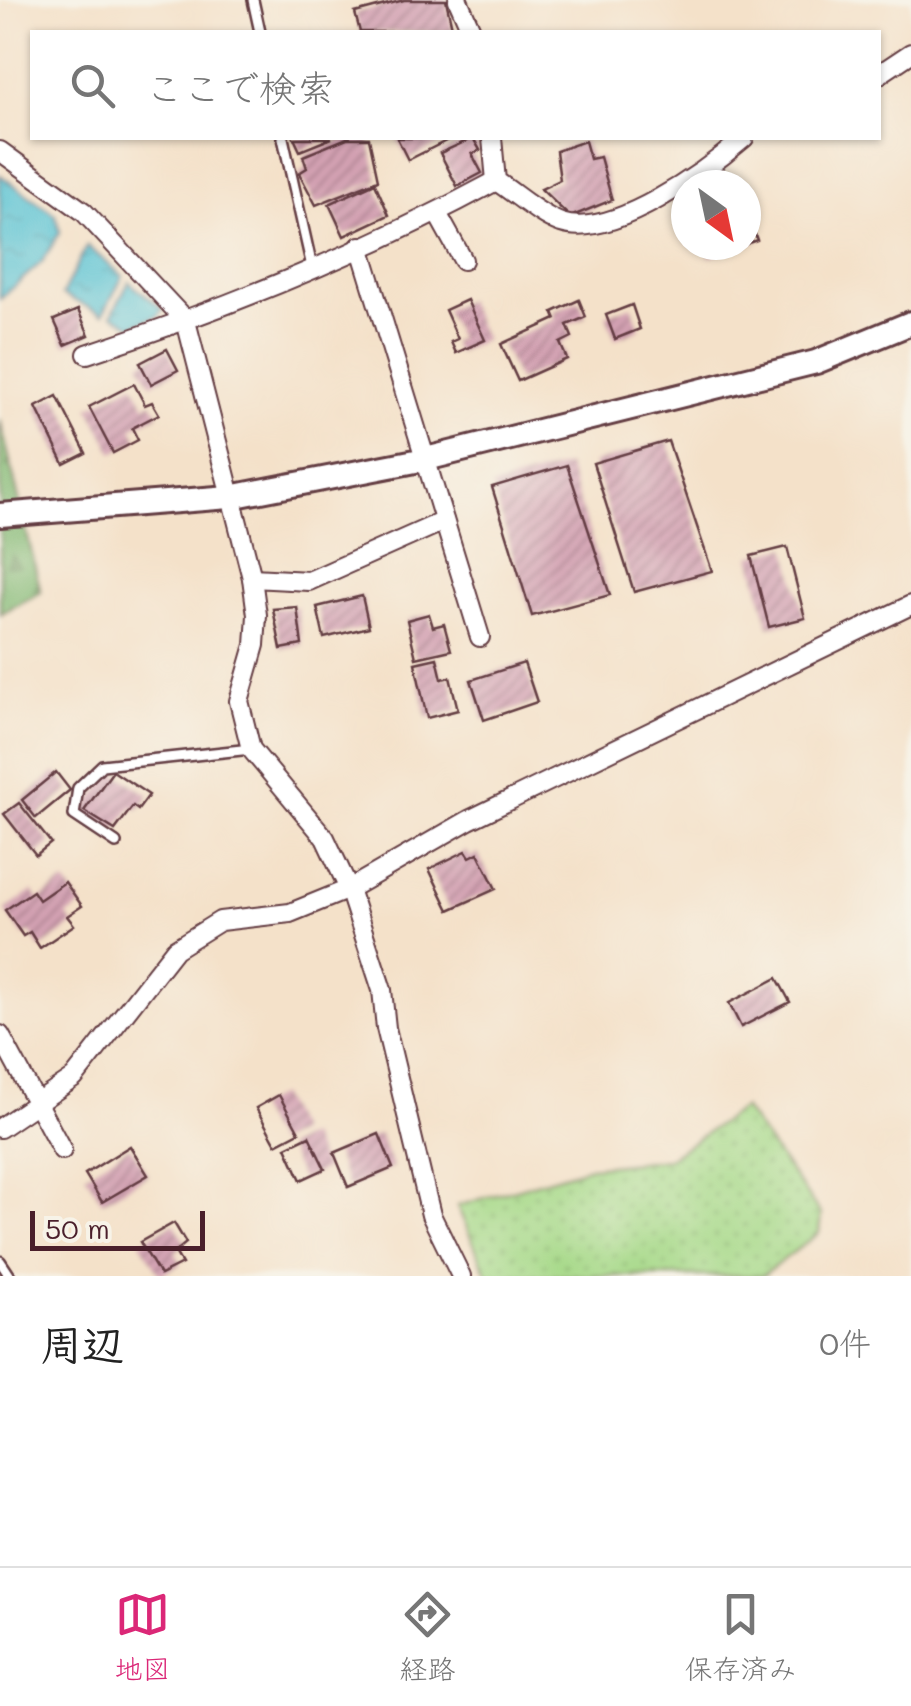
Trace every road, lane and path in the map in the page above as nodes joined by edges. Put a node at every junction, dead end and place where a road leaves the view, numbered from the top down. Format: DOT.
graph roads {
  1 [pos="252,0"];
  2 [pos="458,0"];
  3 [pos="260,30"];
  4 [pos="471,30"];
  5 [pos="911,52"];
  6 [pos="881,73"];
  7 [pos="283,140"];
  8 [pos="492,140"];
  9 [pos="742,140"];
  10 [pos="0,151"];
  11 [pos="496,181"];
  12 [pos="437,213"];
  13 [pos="360,246"];
  14 [pos="464,260"];
  15 [pos="312,267"];
  16 [pos="186,321"];
  17 [pos="911,323"];
  18 [pos="87,354"];
  19 [pos="426,458"];
  20 [pos="230,497"];
  21 [pos="0,515"];
  22 [pos="444,521"];
  23 [pos="252,578"];
  24 [pos="911,605"];
  25 [pos="480,636"];
  26 [pos="251,749"];
  27 [pos="116,843"];
  28 [pos="349,888"];
  29 [pos="0,1035"];
  30 [pos="36,1106"];
  31 [pos="0,1128"];
  32 [pos="62,1150"];
  33 [pos="0,1261"];
  34 [pos="10,1276"];
  35 [pos="460,1276"];
  1 -- 3 [label="lane"];
  2 -- 4 [label="street"];
  5 -- 6 [label="street"];
  7 -- 15 [label="lane"];
  8 -- 11 [label="street"];
  9 -- 11 [label="street"];
  10 -- 16 [label="street"];
  11 -- 12 [label="street"];
  12 -- 13 [label="street"];
  12 -- 14 [label="street"];
  13 -- 15 [label="street"];
  13 -- 19 [label="street"];
  15 -- 16 [label="street"];
  16 -- 18 [label="street"];
  16 -- 20 [label="street"];
  17 -- 19 [label="street"];
  19 -- 20 [label="street"];
  19 -- 22 [label="street"];
  20 -- 21 [label="street"];
  20 -- 23 [label="street"];
  22 -- 23 [label="street"];
  22 -- 25 [label="street"];
  23 -- 26 [label="street"];
  24 -- 28 [label="street"];
  26 -- 27 [label="lane"];
  26 -- 28 [label="street"];
  28 -- 30 [label="street"];
  28 -- 35 [label="street"];
  29 -- 30 [label="street"];
  30 -- 31 [label="street"];
  30 -- 32 [label="street"];
  33 -- 34 [label="lane"];
}
